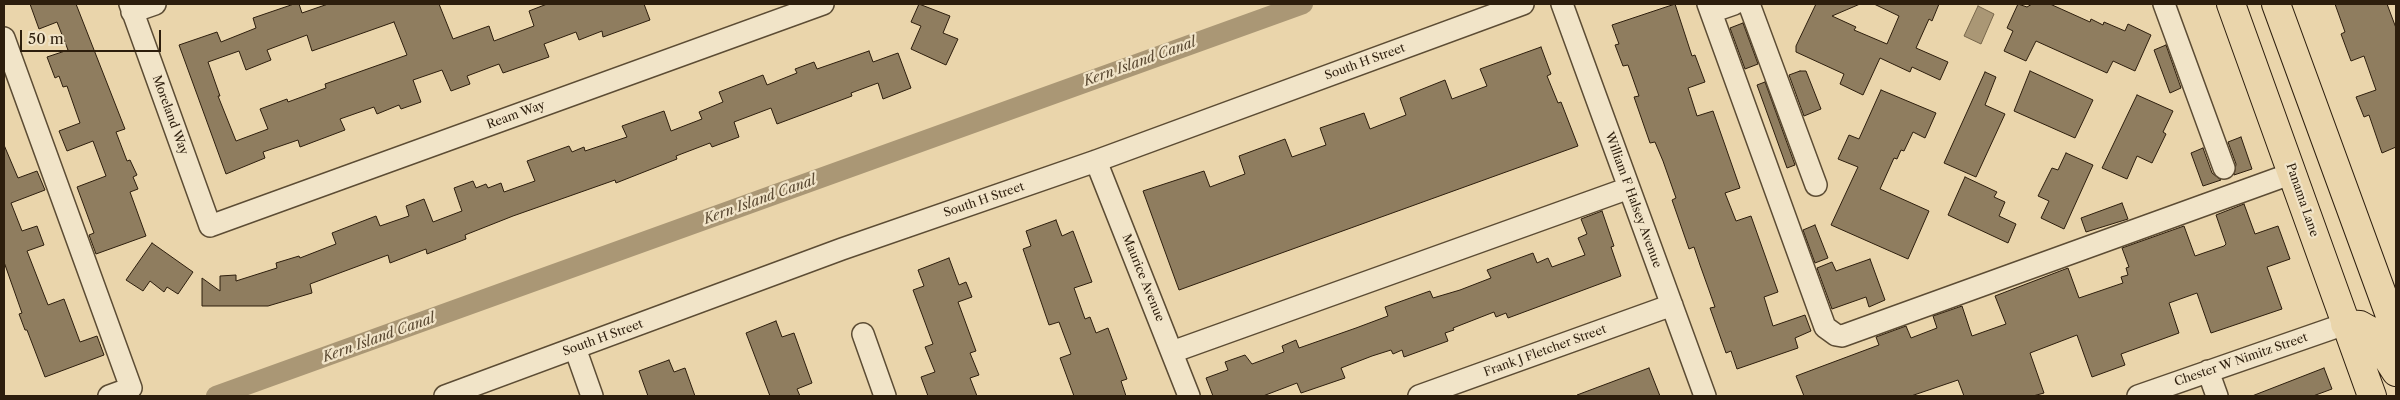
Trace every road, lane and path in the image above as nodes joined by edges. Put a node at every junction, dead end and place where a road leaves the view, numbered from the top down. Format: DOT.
graph roads {
  1 [pos="155,4"];
  2 [pos="823,4"];
  3 [pos="1523,4"];
  4 [pos="1562,4"];
  5 [pos="1734,4"];
  6 [pos="1749,4"];
  7 [pos="2164,4"];
  8 [pos="2230,4"];
  9 [pos="2276,4"];
  10 [pos="131,8"];
  11 [pos="1710,8"];
  12 [pos="4,38"];
  13 [pos="1096,161"];
  14 [pos="2224,168"];
  15 [pos="2293,173"];
  16 [pos="1816,185"];
  17 [pos="1629,188"];
  18 [pos="210,226"];
  19 [pos="1672,305"];
  20 [pos="2346,324"];
  21 [pos="2396,332"];
  22 [pos="862,334"];
  23 [pos="575,348"];
  24 [pos="1172,352"];
  25 [pos="2208,371"];
  26 [pos="2396,372"];
  27 [pos="109,396"];
  28 [pos="445,396"];
  29 [pos="592,396"];
  30 [pos="885,396"];
  31 [pos="1189,396"];
  32 [pos="1419,396"];
  33 [pos="1705,396"];
  34 [pos="2138,396"];
  35 [pos="2217,396"];
  36 [pos="2372,396"];
  1 -- 10 [label="street"];
  2 -- 18 [label="street, Ream Way"];
  3 -- 13 [label="street, South H Street"];
  4 -- 17 [label="street, William F Halsey Avenue"];
  5 -- 11 [label="street"];
  6 -- 16 [label="street"];
  7 -- 14 [label="street"];
  8 -- 15 [label="main road, Panama Lane"];
  9 -- 21 [label="main road"];
  10 -- 18 [label="street, Moreland Way"];
  11 -- 15 [label="street"];
  12 -- 27 [label="street"];
  13 -- 23 [label="street, South H Street"];
  13 -- 24 [label="street, Maurice Avenue"];
  15 -- 20 [label="main road, Panama Lane"];
  17 -- 19 [label="street, William F Halsey Avenue"];
  17 -- 24 [label="street"];
  19 -- 32 [label="street, Frank J Fletcher Street"];
  19 -- 33 [label="street, William F Halsey Avenue"];
  20 -- 25 [label="street, Chester W Nimitz Street"];
  20 -- 26 [label="main road"];
  20 -- 36 [label="main road, Panama Lane"];
  22 -- 30 [label="street"];
  23 -- 28 [label="street, South H Street"];
  23 -- 29 [label="street"];
  24 -- 31 [label="street, Maurice Avenue"];
  25 -- 34 [label="street, Chester W Nimitz Street"];
  25 -- 35 [label="street"];
}
